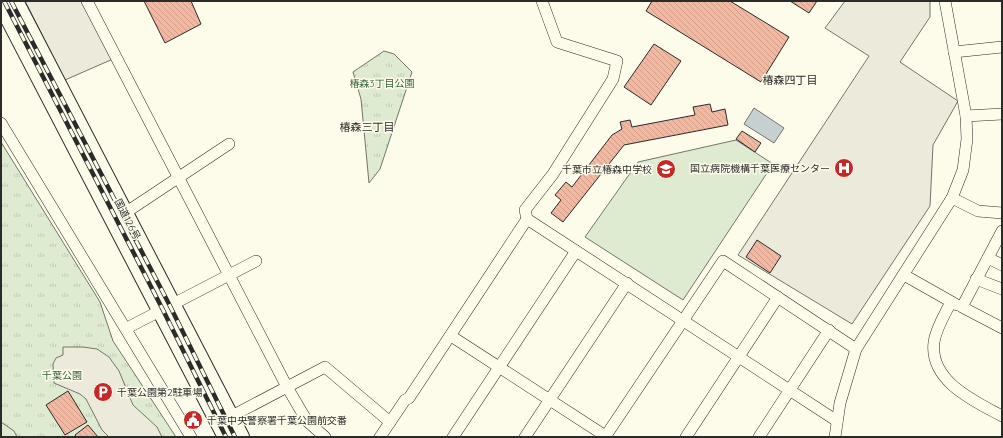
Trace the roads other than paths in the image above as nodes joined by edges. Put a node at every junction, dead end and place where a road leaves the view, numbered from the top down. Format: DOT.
graph roads {
  1 [pos="15,1"];
  2 [pos="87,1"];
  3 [pos="542,1"];
  4 [pos="945,1"];
  5 [pos="1,4"];
  6 [pos="1002,46"];
  7 [pos="954,52"];
  8 [pos="1002,114"];
  9 [pos="966,116"];
  10 [pos="1,123"];
  11 [pos="229,144"];
  12 [pos="178,178"];
  13 [pos="952,198"];
  14 [pos="1001,210"];
  15 [pos="125,213"];
  16 [pos="527,219"];
  17 [pos="1002,231"];
  18 [pos="576,251"];
  19 [pos="988,258"];
  20 [pos="256,261"];
  21 [pos="1002,265"];
  22 [pos="228,275"];
  23 [pos="904,275"];
  24 [pos="976,279"];
  25 [pos="627,283"];
  26 [pos="1002,289"];
  27 [pos="778,297"];
  28 [pos="951,302"];
  29 [pos="962,306"];
  30 [pos="165,307"];
  31 [pos="684,321"];
  32 [pos="126,328"];
  33 [pos="1002,328"];
  34 [pos="829,330"];
  35 [pos="451,336"];
  36 [pos="856,349"];
  37 [pos="740,356"];
  38 [pos="499,367"];
  39 [pos="287,387"];
  40 [pos="790,389"];
  41 [pos="550,400"];
  42 [pos="1002,416"];
  43 [pos="230,417"];
  44 [pos="837,421"];
  45 [pos="390,422"];
  46 [pos="835,436"];
  47 [pos="191,437"];
  48 [pos="226,437"];
  49 [pos="241,437"];
  50 [pos="325,437"];
  51 [pos="380,437"];
  52 [pos="453,437"];
  53 [pos="525,437"];
  54 [pos="606,437"];
  55 [pos="686,437"];
  56 [pos="759,437"];
  1 -- 15 [label="highway, 国道126号"];
  2 -- 12 [label="street"];
  3 -- 16 [label="street"];
  4 -- 7 [label="street"];
  5 -- 30 [label="highway, 国道126号"];
  6 -- 7 [label="street"];
  7 -- 9 [label="street"];
  8 -- 9 [label="street"];
  9 -- 13 [label="street"];
  10 -- 32 [label="street"];
  11 -- 12 [label="street"];
  12 -- 15 [label="street"];
  12 -- 22 [label="street"];
  13 -- 14 [label="street"];
  13 -- 23 [label="street"];
  15 -- 30 [label="highway, 国道126号"];
  16 -- 18 [label="street"];
  16 -- 35 [label="street"];
  17 -- 19 [label="street"];
  18 -- 25 [label="street"];
  18 -- 38 [label="street"];
  19 -- 21 [label="street"];
  19 -- 24 [label="street"];
  20 -- 22 [label="street"];
  22 -- 30 [label="street"];
  22 -- 39 [label="street"];
  23 -- 28 [label="street"];
  23 -- 36 [label="street"];
  24 -- 26 [label="street"];
  24 -- 29 [label="street"];
  25 -- 31 [label="street"];
  25 -- 41 [label="street"];
  27 -- 31 [label="street"];
  27 -- 34 [label="street"];
  27 -- 37 [label="street"];
  28 -- 29 [label="street"];
  28 -- 42 [label="street"];
  29 -- 33 [label="street"];
  30 -- 32 [label="street"];
  30 -- 43 [label="highway, 国道126号"];
  30 -- 48 [label="highway, 国道126号"];
  31 -- 37 [label="street"];
  31 -- 54 [label="street"];
  32 -- 47 [label="street"];
  34 -- 36 [label="street"];
  34 -- 40 [label="street"];
  35 -- 38 [label="street"];
  35 -- 45 [label="street"];
  36 -- 44 [label="street"];
  37 -- 40 [label="street"];
  37 -- 55 [label="street"];
  38 -- 41 [label="street"];
  38 -- 52 [label="street"];
  39 -- 43 [label="street"];
  39 -- 45 [label="street"];
  39 -- 50 [label="street"];
  40 -- 44 [label="street"];
  40 -- 56 [label="street"];
  41 -- 53 [label="street"];
  41 -- 54 [label="street"];
  43 -- 49 [label="highway, 国道126号"];
  44 -- 46 [label="street"];
  45 -- 51 [label="street"];
}
